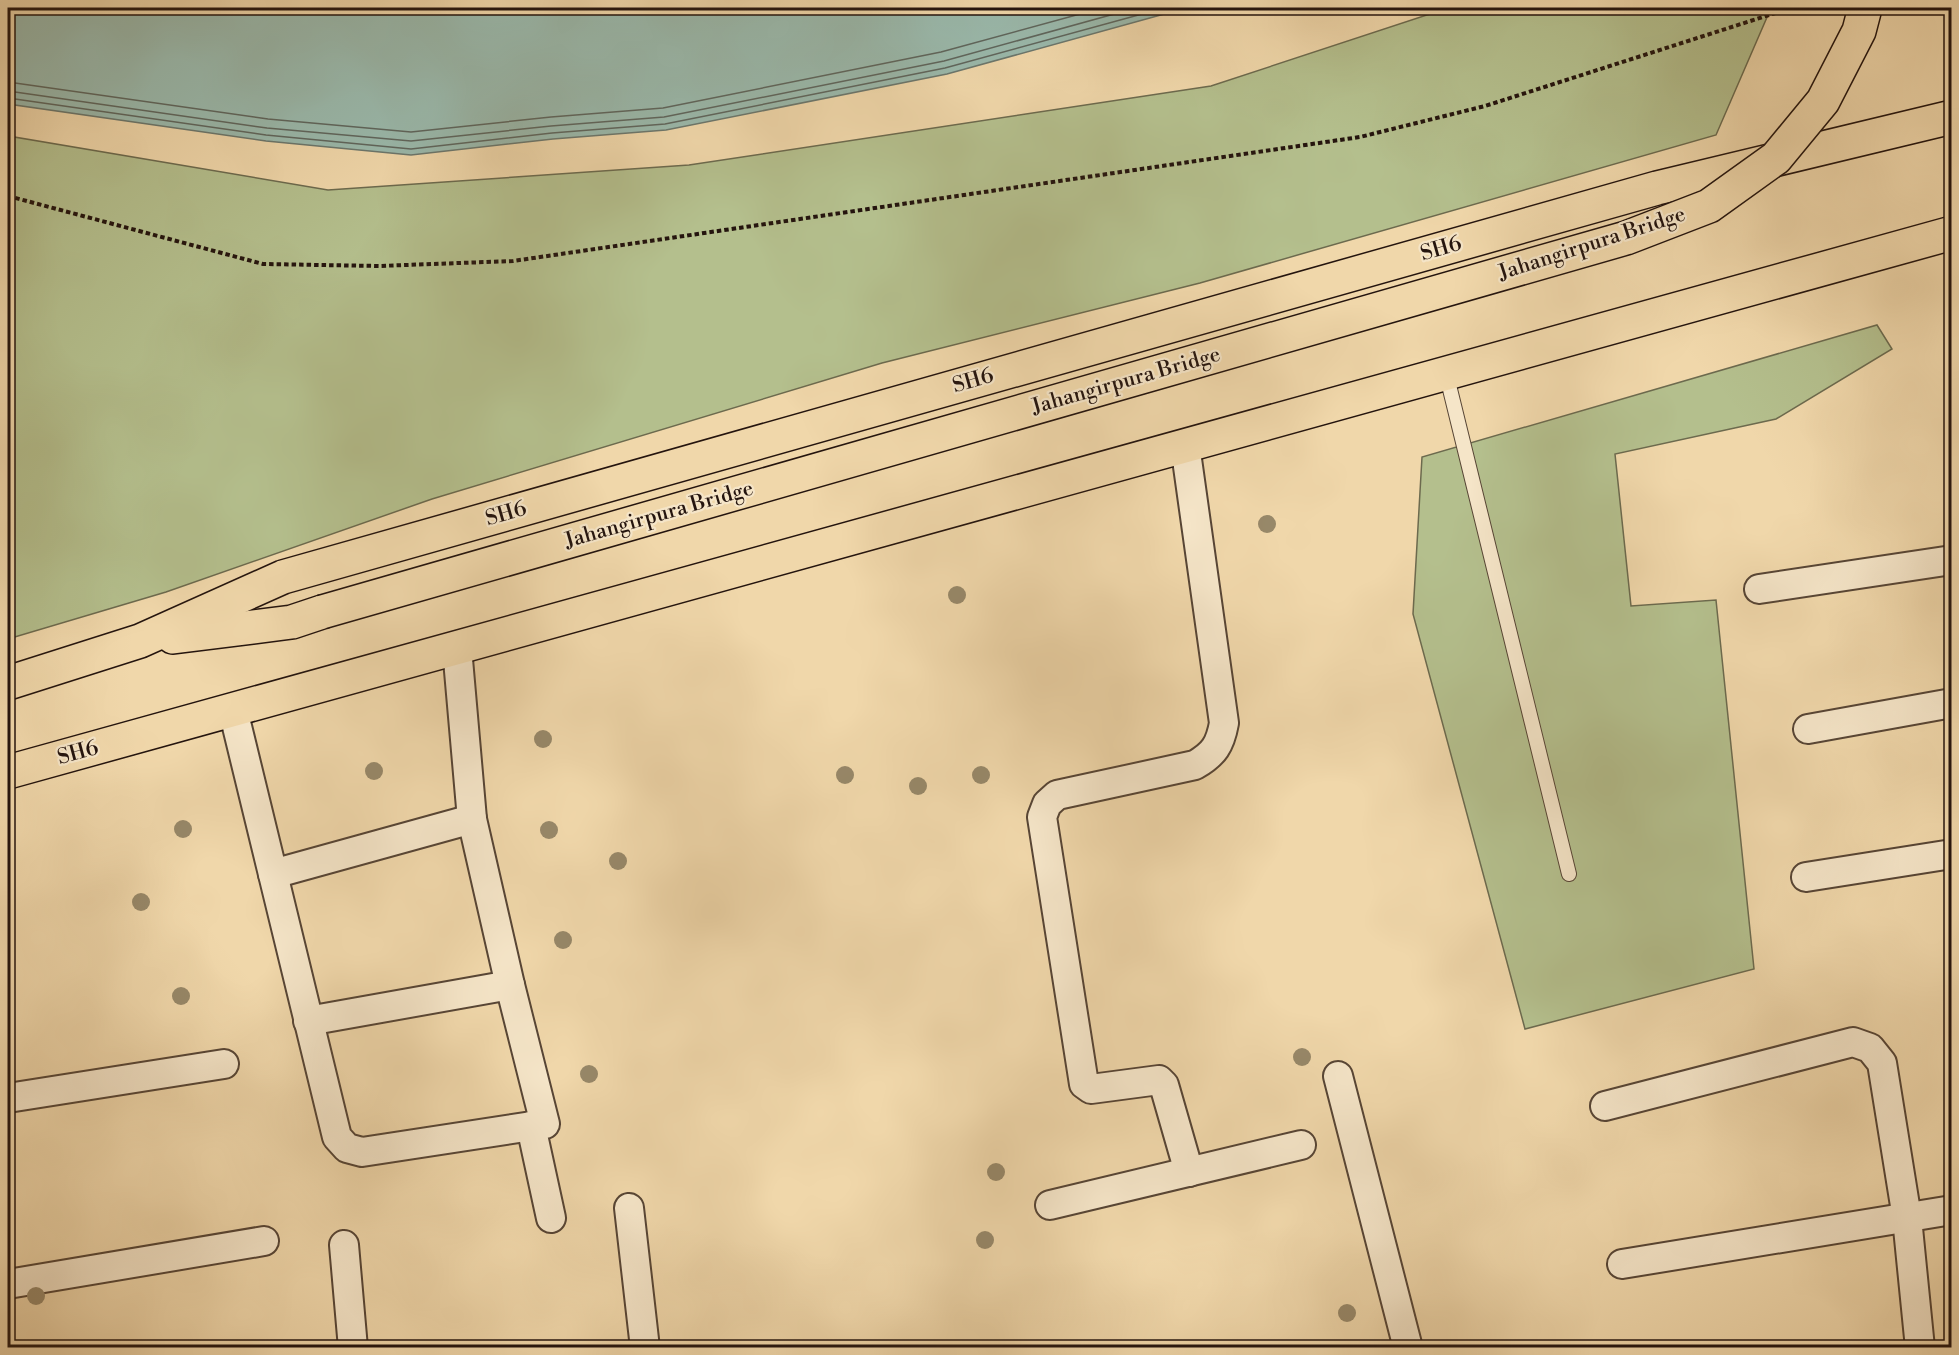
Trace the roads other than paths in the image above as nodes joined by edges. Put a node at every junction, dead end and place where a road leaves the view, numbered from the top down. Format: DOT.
graph roads {
  1 [pos="1865,8"];
  2 [pos="1952,117"];
  3 [pos="1952,233"];
  4 [pos="1446,373"];
  5 [pos="1185,445"];
  6 [pos="1952,560"];
  7 [pos="1759,589"];
  8 [pos="140,641"];
  9 [pos="457,648"];
  10 [pos="8,683"];
  11 [pos="1952,703"];
  12 [pos="233,710"];
  13 [pos="1808,729"];
  14 [pos="8,772"];
  15 [pos="472,819"];
  16 [pos="1952,854"];
  17 [pos="273,874"];
  18 [pos="1569,874"];
  19 [pos="1806,877"];
  20 [pos="510,985"];
  21 [pos="308,1021"];
  22 [pos="224,1064"];
  23 [pos="1338,1076"];
  24 [pos="8,1098"];
  25 [pos="1605,1106"];
  26 [pos="531,1126"];
  27 [pos="1300,1145"];
  28 [pos="1189,1172"];
  29 [pos="1050,1205"];
  30 [pos="629,1208"];
  31 [pos="1952,1210"];
  32 [pos="551,1218"];
  33 [pos="1907,1218"];
  34 [pos="264,1241"];
  35 [pos="344,1245"];
  36 [pos="1622,1264"];
  37 [pos="8,1284"];
  38 [pos="353,1347"];
  39 [pos="645,1347"];
  40 [pos="1408,1347"];
  41 [pos="1920,1347"];
  1 -- 8 [label="main road, Jahangirpura Bridge, bridge"];
  2 -- 8 [label="main road, SH6"];
  3 -- 4 [label="main road, SH6"];
  4 -- 5 [label="main road, SH6"];
  4 -- 18 [label="lane"];
  5 -- 9 [label="main road, SH6"];
  5 -- 28 [label="street"];
  6 -- 7 [label="street"];
  8 -- 10 [label="main road, SH6"];
  9 -- 12 [label="main road, SH6"];
  9 -- 15 [label="street"];
  11 -- 13 [label="street"];
  12 -- 14 [label="main road, SH6"];
  12 -- 17 [label="street"];
  15 -- 17 [label="street"];
  15 -- 20 [label="street"];
  16 -- 19 [label="street"];
  17 -- 21 [label="street"];
  20 -- 21 [label="street"];
  20 -- 26 [label="street"];
  21 -- 26 [label="street"];
  22 -- 24 [label="street"];
  23 -- 40 [label="street"];
  25 -- 33 [label="street"];
  26 -- 32 [label="street"];
  27 -- 28 [label="street"];
  28 -- 29 [label="street"];
  30 -- 39 [label="street"];
  31 -- 33 [label="street"];
  33 -- 36 [label="street"];
  33 -- 41 [label="street"];
  34 -- 37 [label="street"];
  35 -- 38 [label="street"];
}
